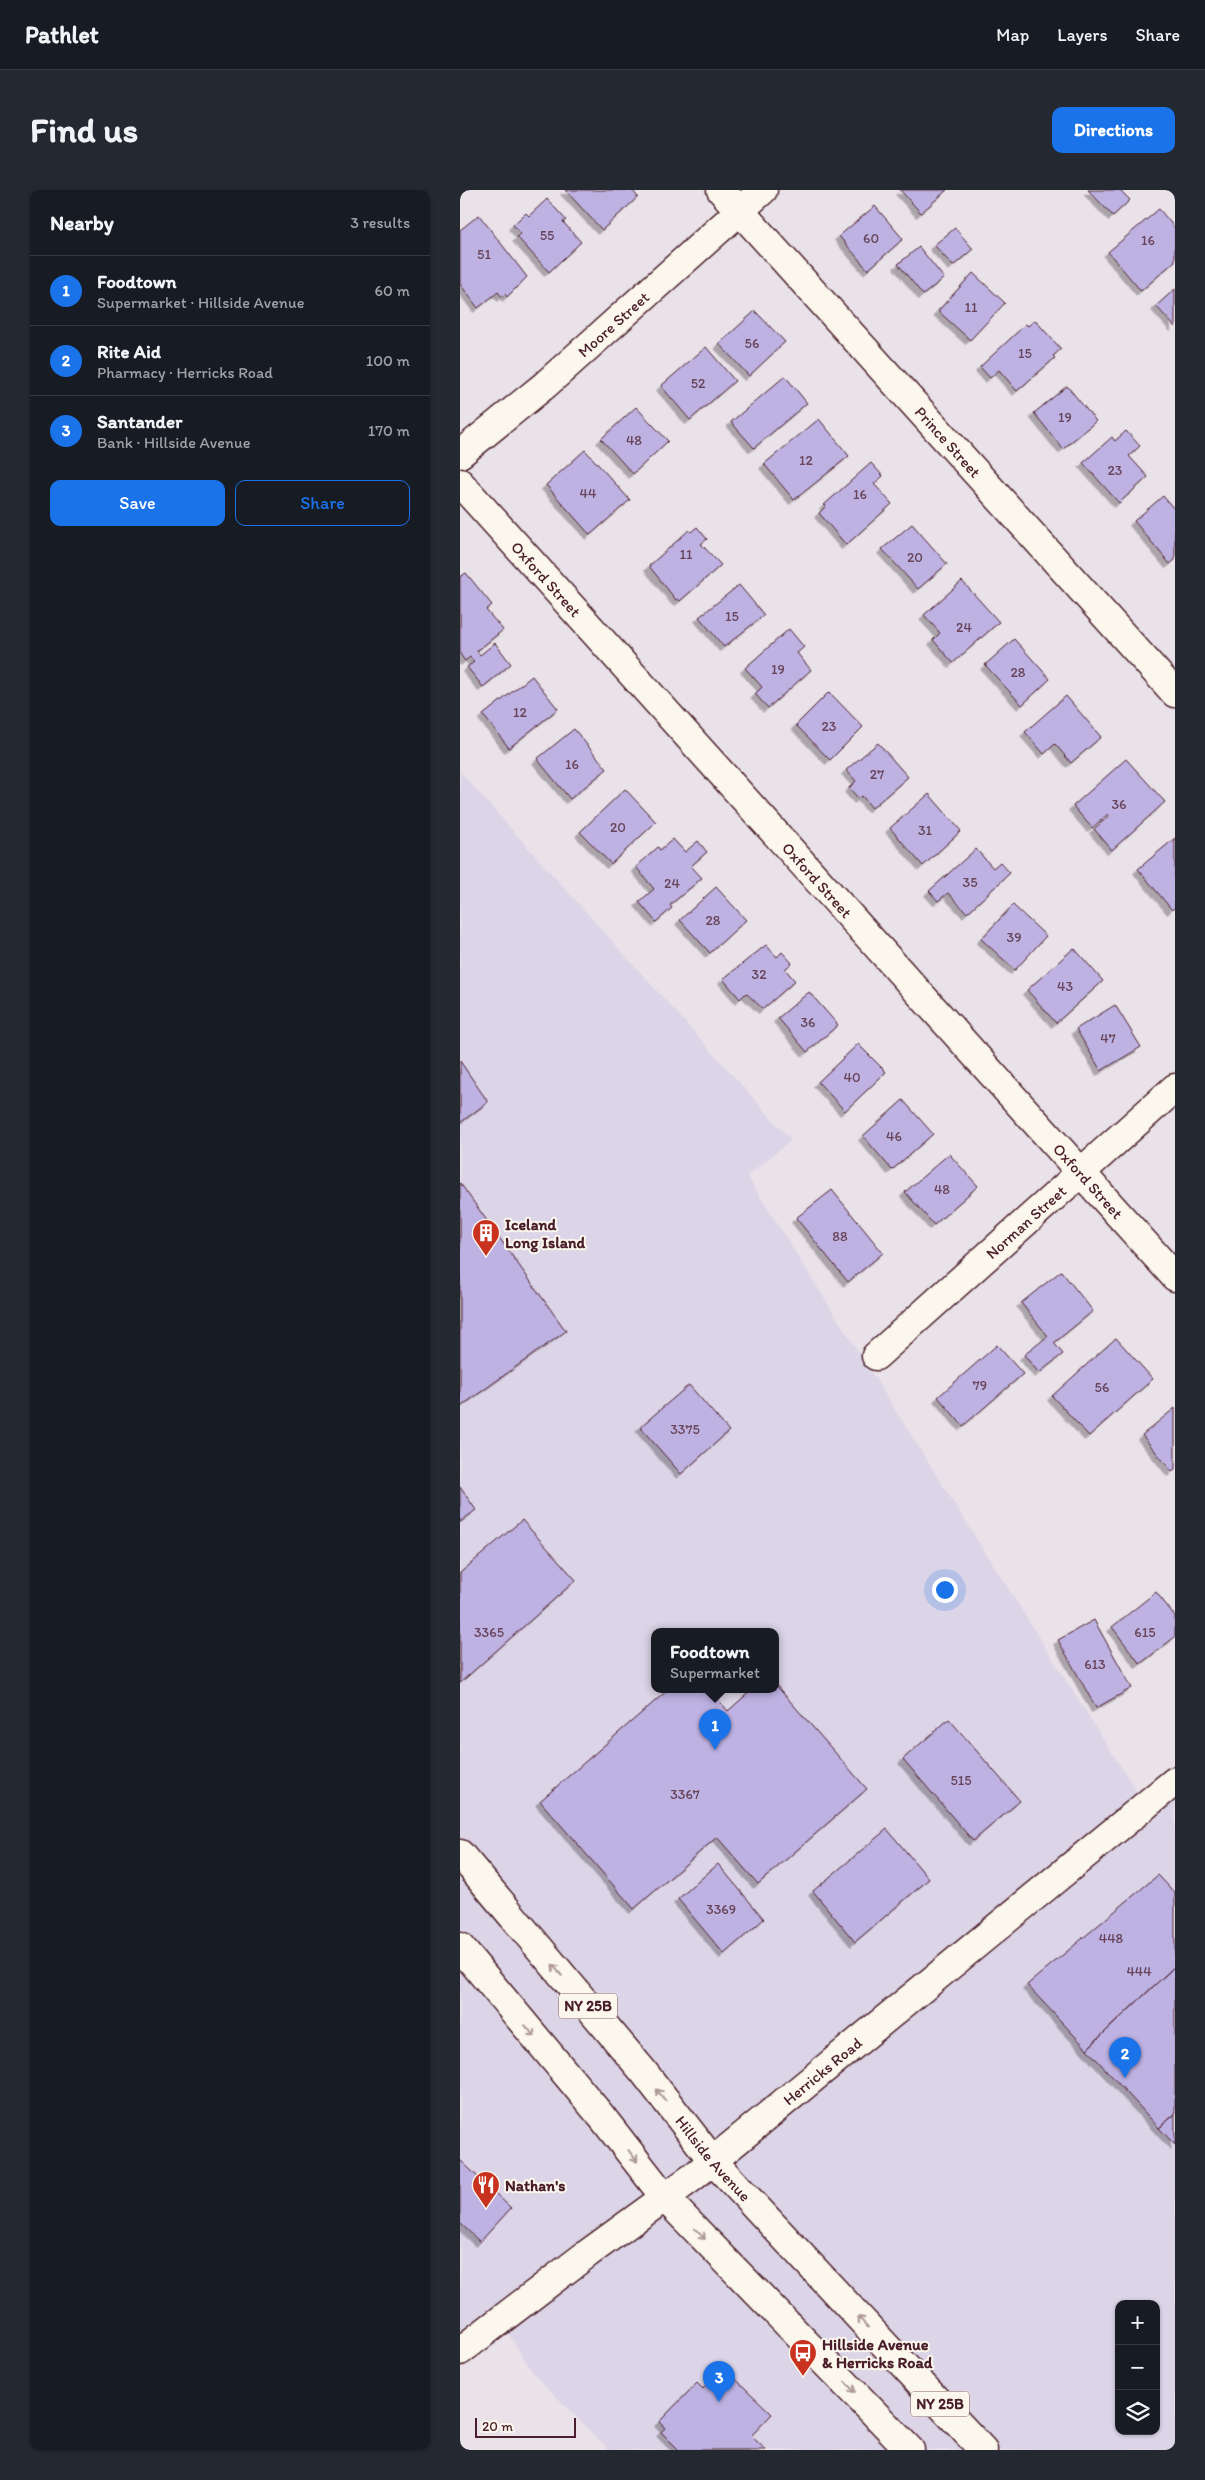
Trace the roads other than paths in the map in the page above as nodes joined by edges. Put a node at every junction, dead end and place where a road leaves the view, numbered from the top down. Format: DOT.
graph roads {
  1 [pos="721,190"];
  2 [pos="763,190"];
  3 [pos="740,210"];
  4 [pos="460,454"];
  5 [pos="460,483"];
  6 [pos="1175,693"];
  7 [pos="1175,1088"];
  8 [pos="1081,1172"];
  9 [pos="1175,1277"];
  10 [pos="876,1356"];
  11 [pos="1175,1781"];
  12 [pos="460,1854"];
  13 [pos="460,1947"];
  14 [pos="713,2161"];
  15 [pos="666,2199"];
  16 [pos="460,2351"];
  17 [pos="910,2450"];
  18 [pos="983,2450"];
  1 -- 3 [label="street, Prince Street"];
  2 -- 3 [label="street, Moore Street"];
  3 -- 4 [label="street, Moore Street"];
  3 -- 6 [label="street, Prince Street"];
  5 -- 8 [label="street, Oxford Street"];
  7 -- 8 [label="street, Norman Street"];
  8 -- 9 [label="street, Oxford Street"];
  8 -- 10 [label="street, Norman Street"];
  11 -- 14 [label="street, Herricks Road"];
  14 -- 12 [label="street, Hillside Avenue / NY 25B, one-way"];
  13 -- 15 [label="street, NY 25B, one-way"];
  14 -- 15 [label="street, Herricks Road"];
  18 -- 14 [label="street, Hillside Avenue / NY 25B, one-way"];
  15 -- 16 [label="street, Herricks Road"];
  15 -- 17 [label="street, NY 25B, one-way"];
}
